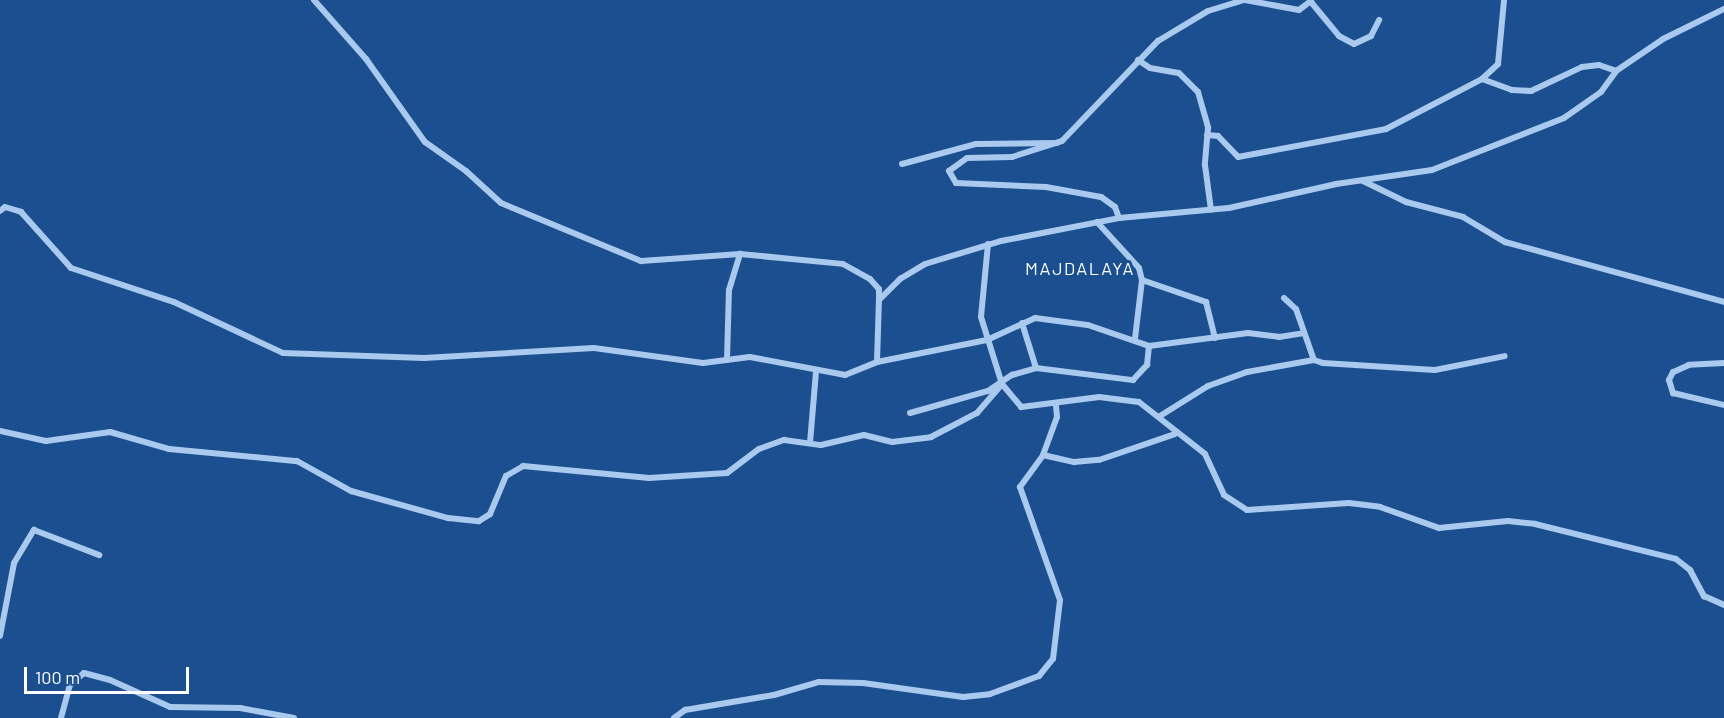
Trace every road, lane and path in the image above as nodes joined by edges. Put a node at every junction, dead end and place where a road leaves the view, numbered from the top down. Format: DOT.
graph roads {
  1 [pos="314,0"];
  2 [pos="1244,0"];
  3 [pos="1504,0"];
  4 [pos="1311,1"];
  5 [pos="1724,9"];
  6 [pos="1379,20"];
  7 [pos="1138,60"];
  8 [pos="1616,71"];
  9 [pos="1482,79"];
  10 [pos="1207,135"];
  11 [pos="1057,143"];
  12 [pos="902,164"];
  13 [pos="1363,181"];
  14 [pos="1211,210"];
  15 [pos="0,211"];
  16 [pos="1119,218"];
  17 [pos="1097,222"];
  18 [pos="988,244"];
  19 [pos="740,254"];
  20 [pos="1142,280"];
  21 [pos="1284,298"];
  22 [pos="879,300"];
  23 [pos="1724,302"];
  24 [pos="1022,323"];
  25 [pos="1304,333"];
  26 [pos="1215,338"];
  27 [pos="1135,339"];
  28 [pos="987,340"];
  29 [pos="1149,346"];
  30 [pos="1505,356"];
  31 [pos="727,360"];
  32 [pos="1314,360"];
  33 [pos="878,362"];
  34 [pos="1724,363"];
  35 [pos="1036,368"];
  36 [pos="816,371"];
  37 [pos="1002,384"];
  38 [pos="1056,405"];
  39 [pos="1724,405"];
  40 [pos="910,413"];
  41 [pos="1160,416"];
  42 [pos="0,431"];
  43 [pos="1175,434"];
  44 [pos="810,443"];
  45 [pos="1043,455"];
  46 [pos="99,555"];
  47 [pos="1724,605"];
  48 [pos="0,636"];
  49 [pos="61,718"];
  50 [pos="294,718"];
  51 [pos="674,718"];
  1 -- 19 [label="street"];
  2 -- 4 [label="street"];
  2 -- 7 [label="street"];
  3 -- 9 [label="street"];
  4 -- 6 [label="street"];
  5 -- 8 [label="street"];
  7 -- 10 [label="street"];
  7 -- 11 [label="street"];
  8 -- 9 [label="street"];
  8 -- 13 [label="street"];
  9 -- 10 [label="street"];
  10 -- 14 [label="street"];
  11 -- 12 [label="street"];
  11 -- 16 [label="street"];
  13 -- 14 [label="street"];
  13 -- 23 [label="street"];
  14 -- 16 [label="street"];
  15 -- 31 [label="street"];
  16 -- 17 [label="street"];
  17 -- 18 [label="street"];
  17 -- 20 [label="street"];
  18 -- 22 [label="street"];
  18 -- 28 [label="street"];
  19 -- 22 [label="street"];
  19 -- 31 [label="street"];
  20 -- 26 [label="street"];
  20 -- 27 [label="street"];
  21 -- 25 [label="street"];
  22 -- 33 [label="street"];
  24 -- 27 [label="street"];
  24 -- 28 [label="street"];
  24 -- 35 [label="street"];
  25 -- 26 [label="street"];
  25 -- 32 [label="street"];
  26 -- 29 [label="street"];
  27 -- 29 [label="street"];
  28 -- 33 [label="street"];
  28 -- 37 [label="street"];
  29 -- 35 [label="street"];
  30 -- 32 [label="street"];
  31 -- 36 [label="street"];
  32 -- 41 [label="street"];
  33 -- 36 [label="street"];
  34 -- 39 [label="street"];
  35 -- 37 [label="street"];
  36 -- 44 [label="street"];
  37 -- 38 [label="street"];
  37 -- 40 [label="street"];
  37 -- 44 [label="street"];
  38 -- 41 [label="street"];
  38 -- 45 [label="street"];
  41 -- 43 [label="street"];
  42 -- 44 [label="street"];
  43 -- 45 [label="street"];
  43 -- 47 [label="street"];
  45 -- 51 [label="street"];
  46 -- 48 [label="street"];
  49 -- 50 [label="street"];
}
